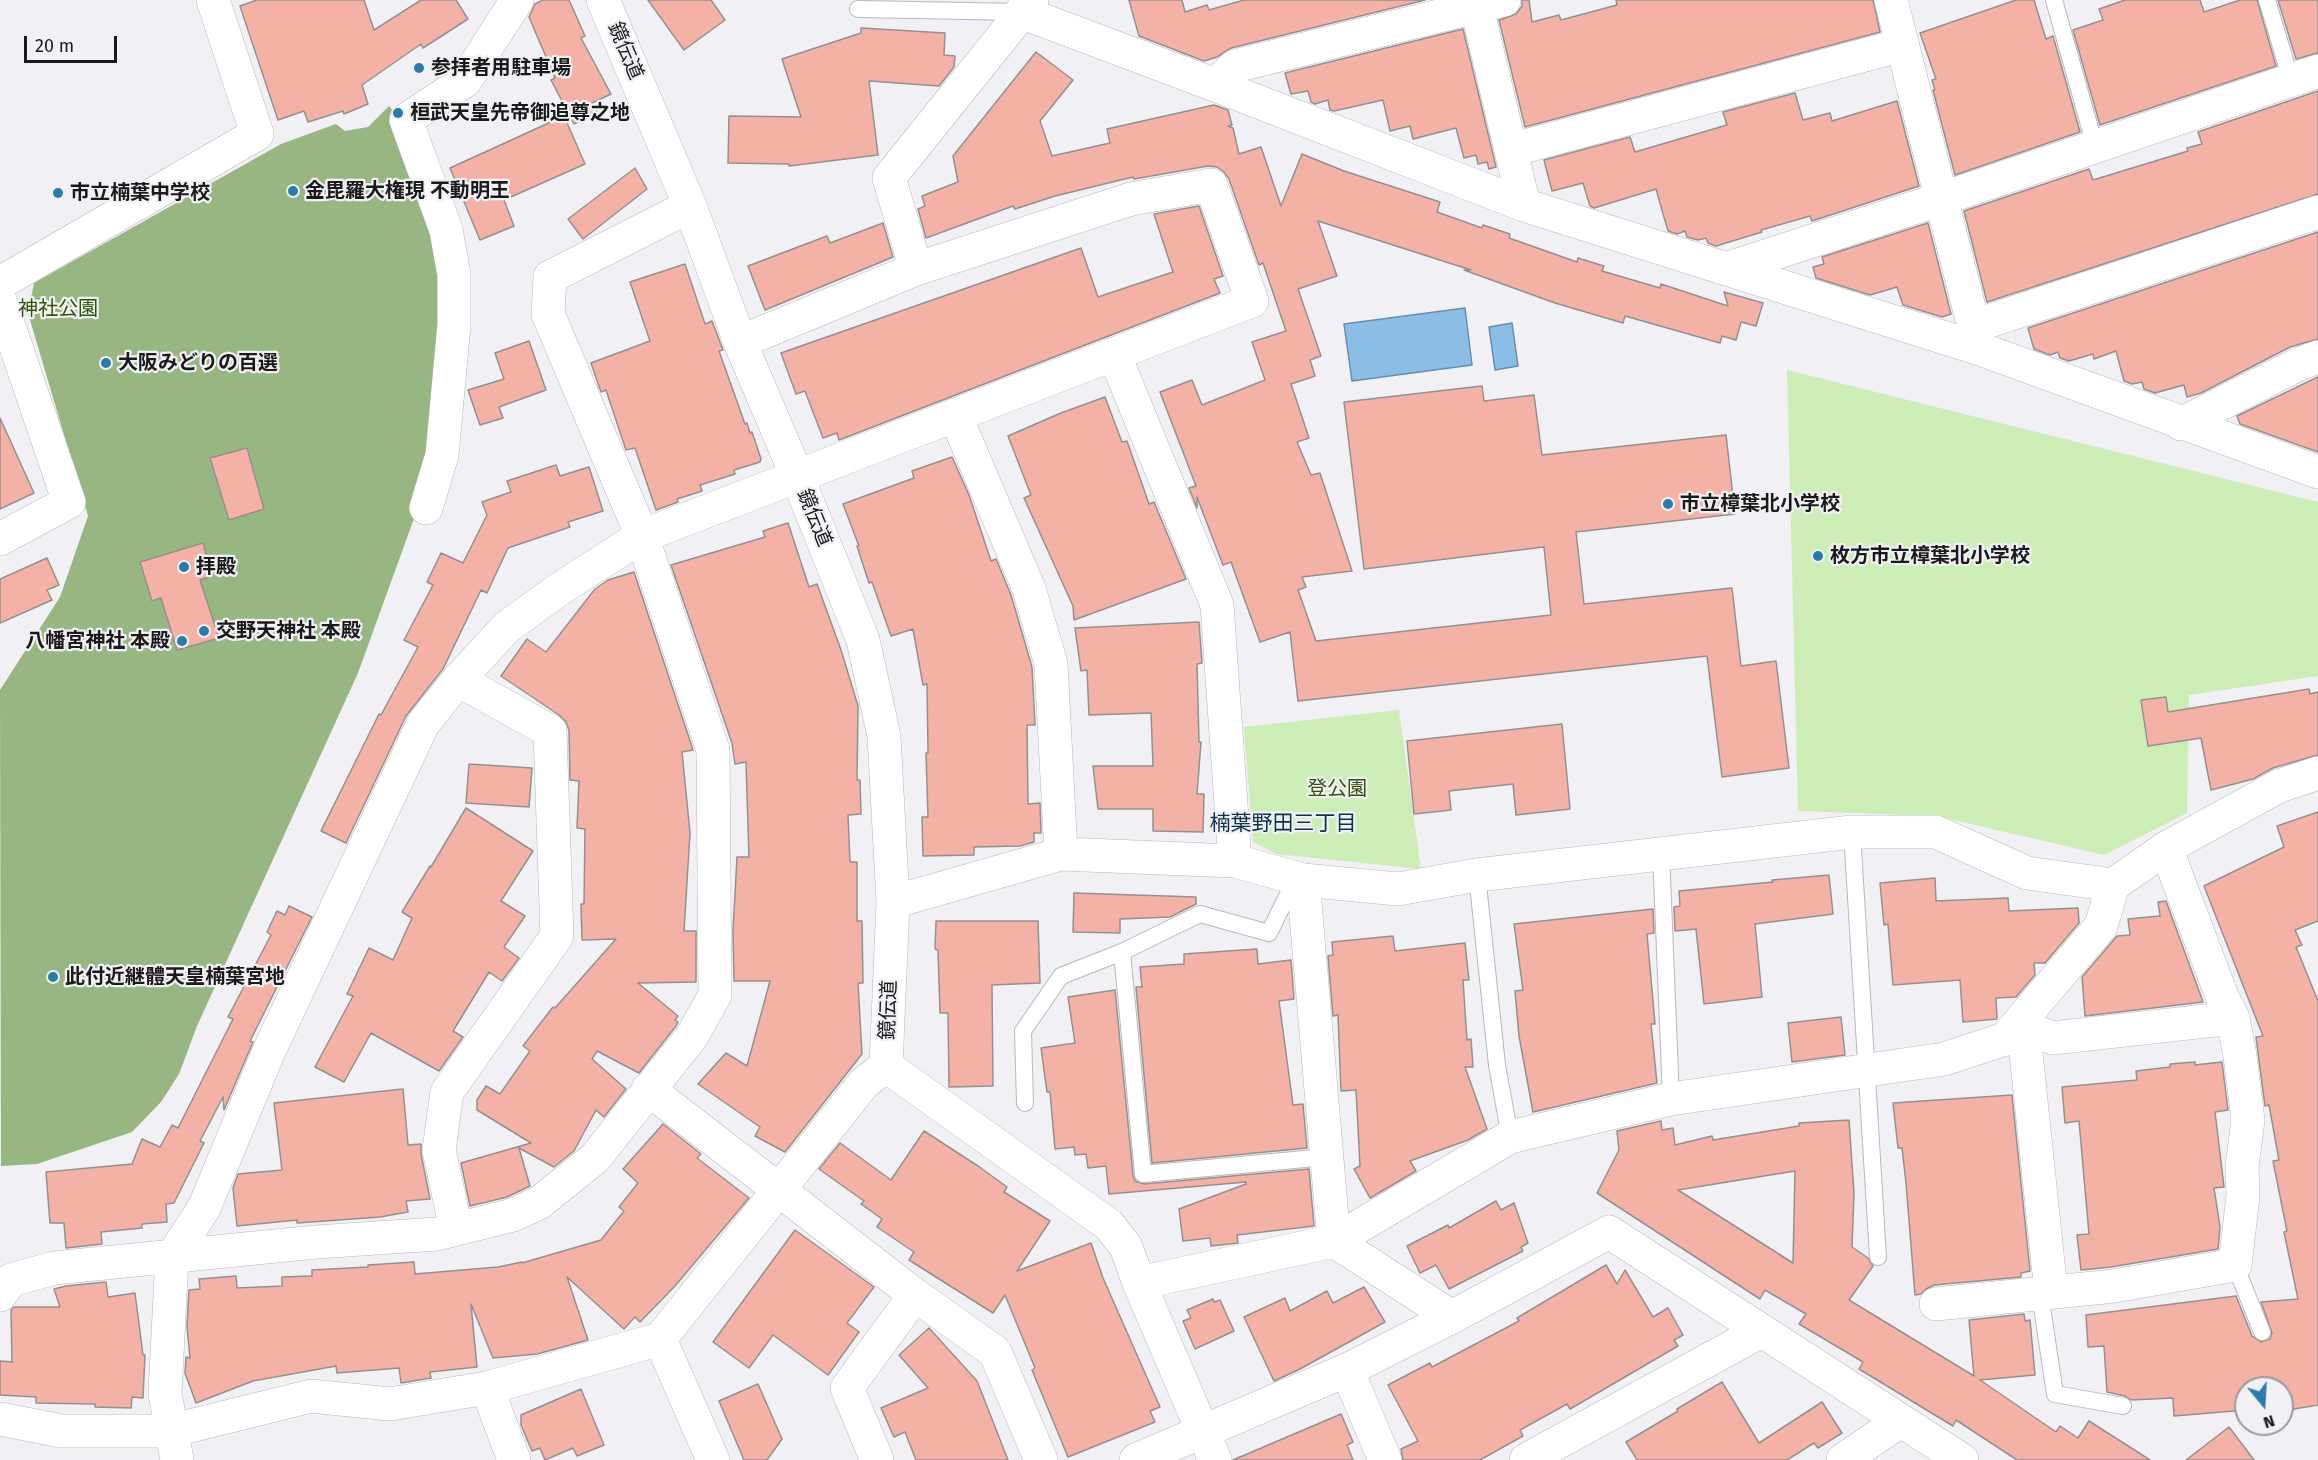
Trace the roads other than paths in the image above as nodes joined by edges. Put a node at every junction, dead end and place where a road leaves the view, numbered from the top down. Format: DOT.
graph roads {
  1 [pos="213,0"];
  2 [pos="517,0"];
  3 [pos="603,0"];
  4 [pos="1891,0"];
  5 [pos="2054,0"];
  6 [pos="2267,0"];
  7 [pos="1485,2"];
  8 [pos="1026,6"];
  9 [pos="858,9"];
  10 [pos="1902,45"];
  11 [pos="2305,75"];
  12 [pos="1215,85"];
  13 [pos="2095,146"];
  14 [pos="1511,150"];
  15 [pos="1941,199"];
  16 [pos="1524,205"];
  17 [pos="690,206"];
  18 [pos="2318,212"];
  19 [pos="916,269"];
  20 [pos="1726,269"];
  21 [pos="0,283"];
  22 [pos="0,300"];
  23 [pos="1977,337"];
  24 [pos="740,342"];
  25 [pos="1114,354"];
  26 [pos="2318,357"];
  27 [pos="955,415"];
  28 [pos="2181,424"];
  29 [pos="2318,472"];
  30 [pos="797,476"];
  31 [pos="426,508"];
  32 [pos="642,536"];
  33 [pos="0,539"];
  34 [pos="458,680"];
  35 [pos="2318,773"];
  36 [pos="1852,832"];
  37 [pos="2166,848"];
  38 [pos="1661,852"];
  39 [pos="1061,854"];
  40 [pos="1234,861"];
  41 [pos="1477,875"];
  42 [pos="1300,879"];
  43 [pos="2113,885"];
  44 [pos="893,902"];
  45 [pos="1122,952"];
  46 [pos="2233,1018"];
  47 [pos="2016,1025"];
  48 [pos="886,1066"];
  49 [pos="1867,1071"];
  50 [pos="648,1089"];
  51 [pos="1671,1099"];
  52 [pos="1026,1103"];
  53 [pos="1510,1137"];
  54 [pos="1326,1157"];
  55 [pos="779,1192"];
  56 [pos="456,1229"];
  57 [pos="1334,1240"];
  58 [pos="172,1257"];
  59 [pos="1878,1257"];
  60 [pos="2235,1265"];
  61 [pos="1139,1283"];
  62 [pos="2046,1293"];
  63 [pos="0,1295"];
  64 [pos="915,1295"];
  65 [pos="1936,1304"];
  66 [pos="1452,1317"];
  67 [pos="1761,1331"];
  68 [pos="2262,1332"];
  69 [pos="660,1339"];
  70 [pos="1347,1370"];
  71 [pos="487,1388"];
  72 [pos="2123,1406"];
  73 [pos="0,1419"];
  74 [pos="1900,1421"];
  75 [pos="173,1445"];
  76 [pos="1208,1445"];
  77 [pos="514,1460"];
  78 [pos="713,1460"];
  79 [pos="877,1460"];
  80 [pos="1041,1460"];
  81 [pos="1136,1460"];
  82 [pos="1385,1460"];
  83 [pos="1526,1460"];
  84 [pos="1843,1460"];
  85 [pos="1962,1460"];
  1 -- 21 [label="street"];
  2 -- 31 [label="street"];
  3 -- 17 [label="street, 鏡伝道"];
  4 -- 10 [label="street"];
  5 -- 13 [label="lane"];
  6 -- 11 [label="lane"];
  7 -- 12 [label="street"];
  7 -- 14 [label="street"];
  8 -- 9 [label="lane"];
  8 -- 12 [label="street"];
  8 -- 19 [label="street"];
  10 -- 14 [label="street"];
  10 -- 15 [label="street"];
  11 -- 13 [label="street"];
  12 -- 16 [label="street"];
  13 -- 15 [label="street"];
  14 -- 16 [label="street"];
  15 -- 20 [label="street"];
  15 -- 23 [label="street"];
  16 -- 20 [label="street"];
  17 -- 24 [label="street, 鏡伝道"];
  17 -- 32 [label="street"];
  18 -- 23 [label="street"];
  19 -- 24 [label="street"];
  19 -- 25 [label="street"];
  20 -- 23 [label="street"];
  22 -- 33 [label="street"];
  23 -- 28 [label="street"];
  24 -- 30 [label="street, 鏡伝道"];
  25 -- 27 [label="street"];
  25 -- 40 [label="street"];
  26 -- 28 [label="street"];
  27 -- 30 [label="street"];
  27 -- 39 [label="street"];
  28 -- 29 [label="street"];
  30 -- 32 [label="street"];
  30 -- 44 [label="street, 鏡伝道"];
  32 -- 34 [label="street"];
  32 -- 50 [label="street"];
  34 -- 56 [label="street"];
  34 -- 58 [label="street"];
  35 -- 37 [label="street"];
  36 -- 38 [label="street"];
  36 -- 43 [label="street"];
  36 -- 49 [label="lane"];
  37 -- 43 [label="street"];
  37 -- 46 [label="street"];
  38 -- 41 [label="street"];
  38 -- 51 [label="lane"];
  39 -- 40 [label="street"];
  39 -- 44 [label="street"];
  40 -- 42 [label="street"];
  41 -- 42 [label="street"];
  41 -- 53 [label="lane"];
  42 -- 45 [label="lane"];
  42 -- 54 [label="street"];
  43 -- 47 [label="street"];
  44 -- 48 [label="street, 鏡伝道"];
  45 -- 52 [label="lane"];
  45 -- 54 [label="lane"];
  46 -- 47 [label="street"];
  46 -- 60 [label="street"];
  47 -- 49 [label="street"];
  47 -- 62 [label="street"];
  48 -- 55 [label="street"];
  48 -- 61 [label="street"];
  49 -- 51 [label="street"];
  49 -- 59 [label="lane"];
  50 -- 55 [label="street"];
  50 -- 56 [label="street"];
  51 -- 53 [label="street"];
  53 -- 57 [label="street"];
  54 -- 57 [label="street"];
  55 -- 64 [label="street"];
  55 -- 69 [label="street"];
  56 -- 58 [label="street"];
  57 -- 61 [label="street"];
  57 -- 66 [label="street"];
  58 -- 63 [label="street"];
  58 -- 75 [label="street"];
  60 -- 62 [label="street"];
  60 -- 68 [label="lane"];
  61 -- 76 [label="street"];
  62 -- 65 [label="street"];
  62 -- 72 [label="lane"];
  64 -- 79 [label="street"];
  64 -- 80 [label="street"];
  66 -- 67 [label="street"];
  66 -- 70 [label="street"];
  67 -- 74 [label="street"];
  67 -- 83 [label="street"];
  69 -- 71 [label="street"];
  69 -- 78 [label="street"];
  70 -- 76 [label="street"];
  70 -- 82 [label="street"];
  71 -- 75 [label="street"];
  71 -- 77 [label="street"];
  73 -- 75 [label="street"];
  74 -- 84 [label="street"];
  74 -- 85 [label="street"];
  76 -- 81 [label="street"];
}
